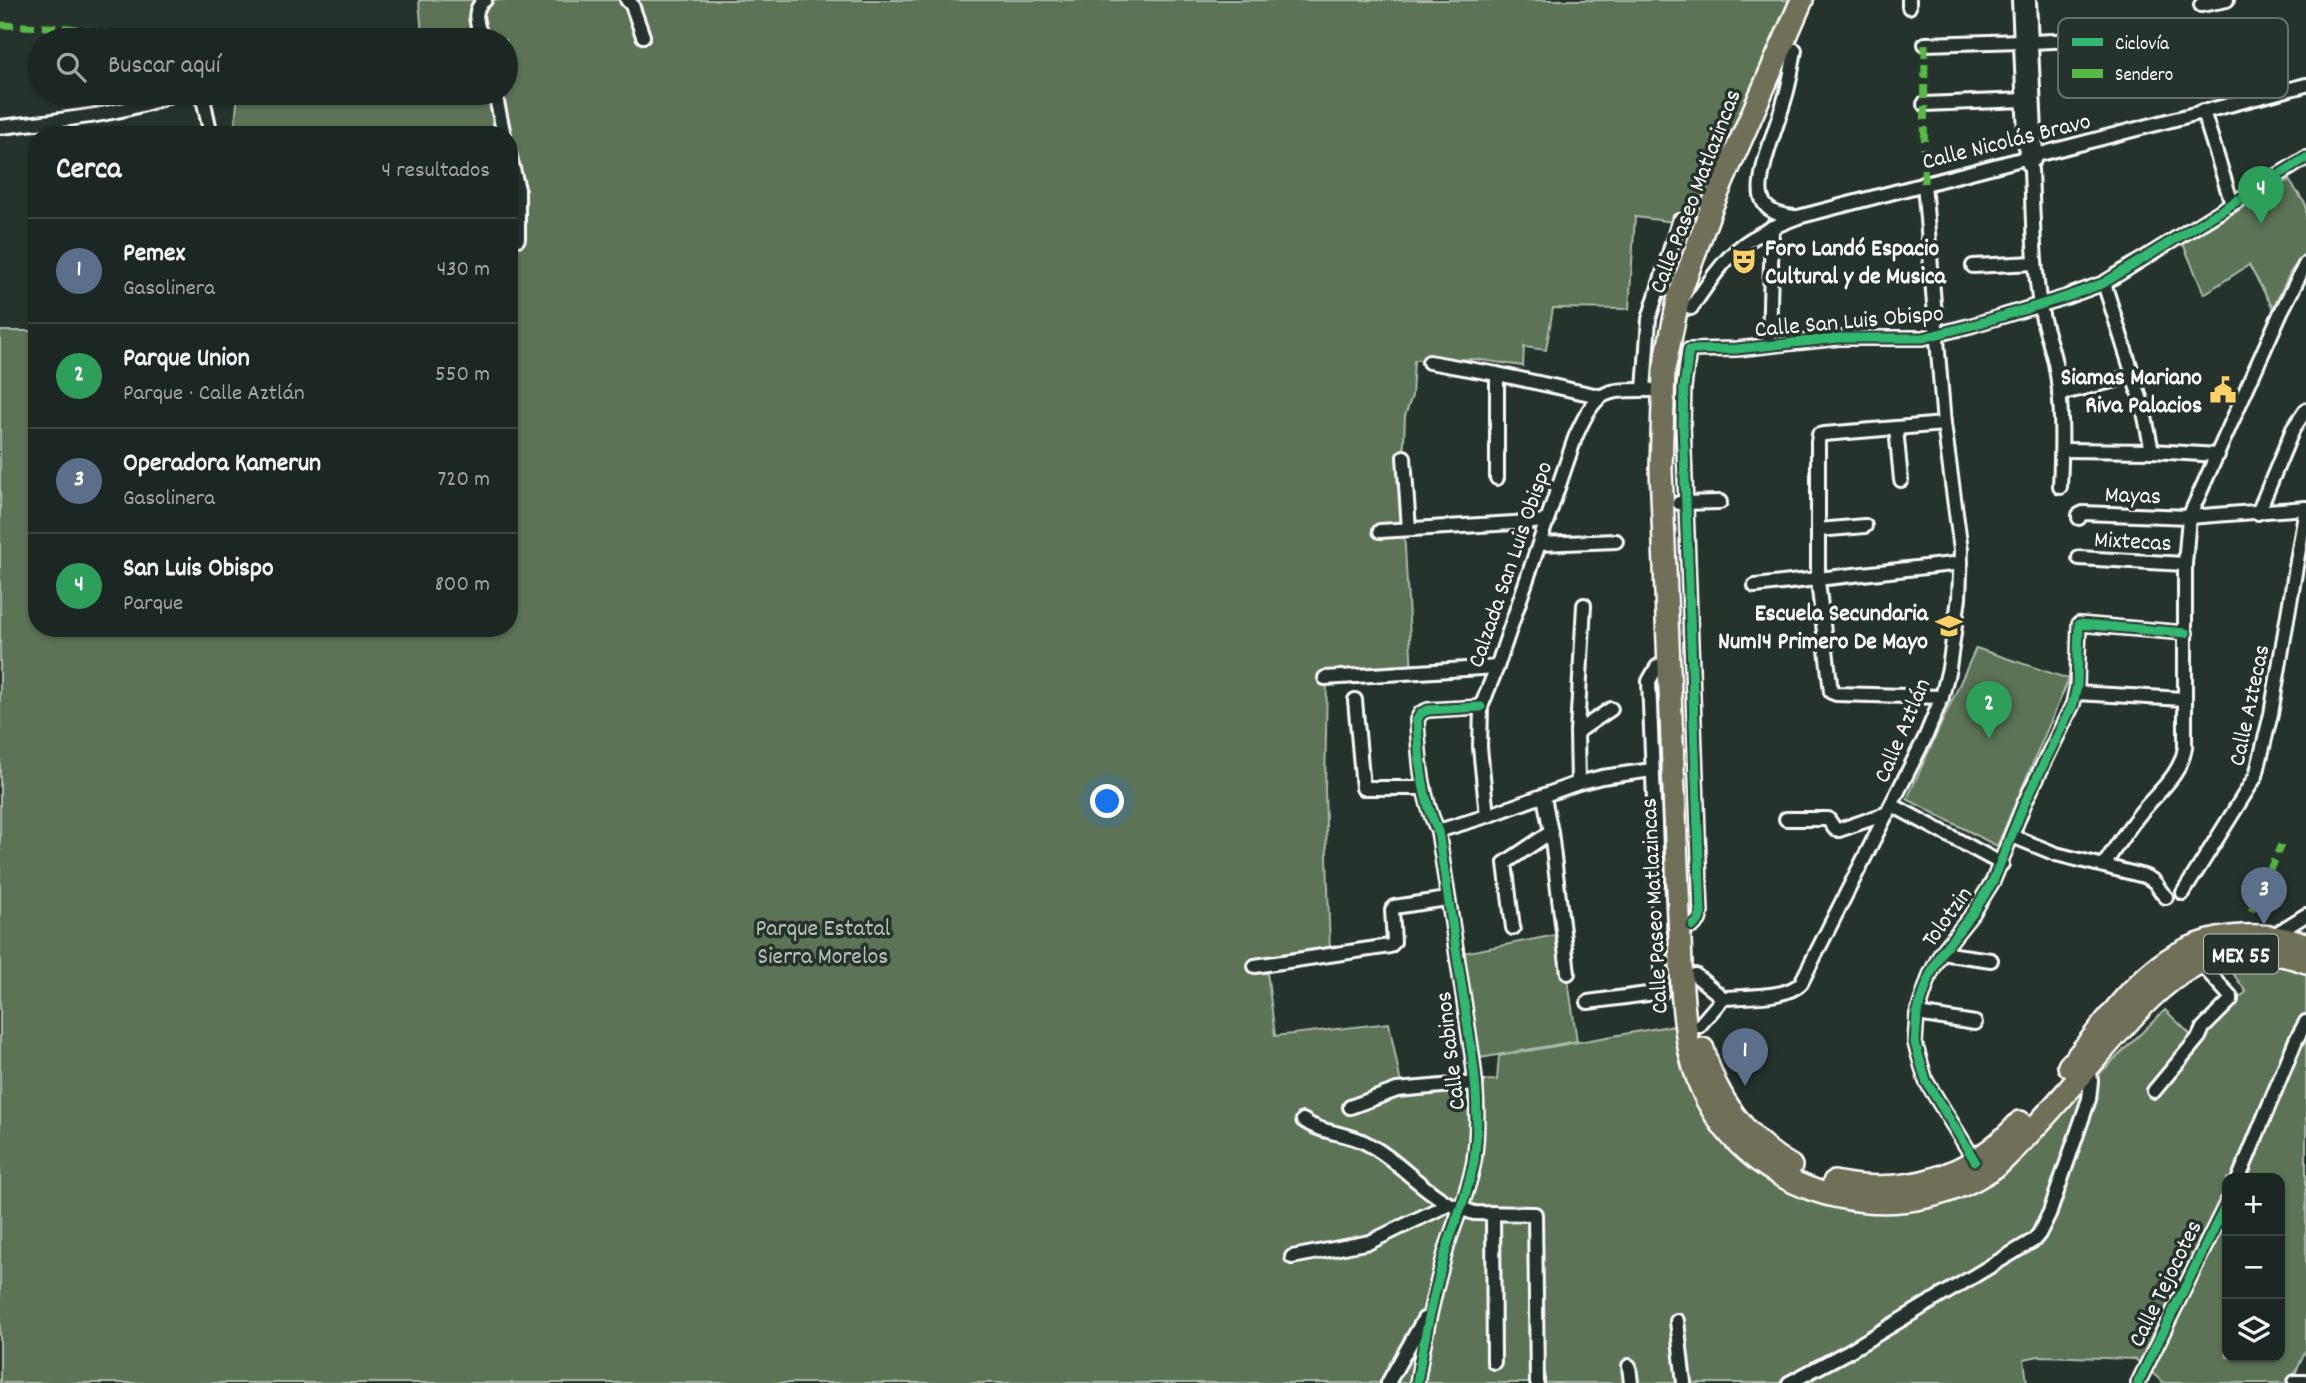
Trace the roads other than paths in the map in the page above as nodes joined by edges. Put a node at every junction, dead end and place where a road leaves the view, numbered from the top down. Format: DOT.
graph roads {
  1 [pos="485,0"];
  2 [pos="627,0"];
  3 [pos="1802,0"];
  4 [pos="1816,0"];
  5 [pos="2019,0"];
  6 [pos="2029,0"];
  7 [pos="2227,0"];
  8 [pos="2200,5"];
  9 [pos="479,28"];
  10 [pos="643,36"];
  11 [pos="2058,41"];
  12 [pos="2026,42"];
  13 [pos="1925,44"];
  14 [pos="1795,50"];
  15 [pos="2306,85"];
  16 [pos="2288,90"];
  17 [pos="2254,98"];
  18 [pos="2024,100"];
  19 [pos="1924,104"];
  20 [pos="143,105"];
  21 [pos="203,105"];
  22 [pos="498,105"];
  23 [pos="2203,111"];
  24 [pos="209,126"];
  25 [pos="502,126"];
  26 [pos="0,128"];
  27 [pos="2031,156"];
  28 [pos="2306,158"];
  29 [pos="1924,183"];
  30 [pos="518,188"];
  31 [pos="2232,204"];
  32 [pos="1798,217"];
  33 [pos="1679,221"];
  34 [pos="1772,227"];
  35 [pos="518,239"];
  36 [pos="2306,262"];
  37 [pos="2035,263"];
  38 [pos="1973,266"];
  39 [pos="2104,283"];
  40 [pos="2040,304"];
  41 [pos="1690,308"];
  42 [pos="1935,336"];
  43 [pos="1769,345"];
  44 [pos="1429,362"];
  45 [pos="1497,374"];
  46 [pos="2133,376"];
  47 [pos="1653,390"];
  48 [pos="2059,394"];
  49 [pos="1599,396"];
  50 [pos="2306,410"];
  51 [pos="1944,424"];
  52 [pos="1896,428"];
  53 [pos="2062,450"];
  54 [pos="2152,451"];
  55 [pos="2218,455"];
  56 [pos="1404,457"];
  57 [pos="1497,478"];
  58 [pos="1901,480"];
  59 [pos="2060,487"];
  60 [pos="1720,502"];
  61 [pos="1680,503"];
  62 [pos="2306,508"];
  63 [pos="2258,513"];
  64 [pos="2189,517"];
  65 [pos="2079,518"];
  66 [pos="1548,521"];
  67 [pos="1865,526"];
  68 [pos="1409,530"];
  69 [pos="1818,530"];
  70 [pos="1380,531"];
  71 [pos="1616,541"];
  72 [pos="1540,544"];
  73 [pos="2079,558"];
  74 [pos="1961,563"];
  75 [pos="2185,564"];
  76 [pos="1818,581"];
  77 [pos="1755,586"];
  78 [pos="1584,605"];
  79 [pos="2186,633"];
  80 [pos="1669,660"];
  81 [pos="1497,667"];
  82 [pos="1325,678"];
  83 [pos="2076,693"];
  84 [pos="1942,696"];
  85 [pos="2184,699"];
  86 [pos="1355,700"];
  87 [pos="1481,707"];
  88 [pos="1611,709"];
  89 [pos="1577,732"];
  90 [pos="1652,770"];
  91 [pos="1578,783"];
  92 [pos="1424,788"];
  93 [pos="1544,797"];
  94 [pos="1890,809"];
  95 [pos="1487,816"];
  96 [pos="1786,819"];
  97 [pos="1438,831"];
  98 [pos="1551,832"];
  99 [pos="2012,836"];
  100 [pos="1676,842"];
  101 [pos="1656,860"];
  102 [pos="2002,864"];
  103 [pos="2104,865"];
  104 [pos="2183,893"];
  105 [pos="2166,897"];
  106 [pos="1447,900"];
  107 [pos="2306,915"];
  108 [pos="1513,928"];
  109 [pos="2271,937"];
  110 [pos="2306,944"];
  111 [pos="1941,953"];
  112 [pos="1991,960"];
  113 [pos="2306,962"];
  114 [pos="2200,963"];
  115 [pos="1255,966"];
  116 [pos="1568,973"];
  117 [pos="1695,975"];
  118 [pos="1723,998"];
  119 [pos="1588,1002"];
  120 [pos="1917,1014"];
  121 [pos="2306,1022"];
  122 [pos="1975,1023"];
  123 [pos="1699,1026"];
  124 [pos="2087,1056"];
  125 [pos="1476,1083"];
  126 [pos="2154,1091"];
  127 [pos="1350,1107"];
  128 [pos="1303,1119"];
  129 [pos="1975,1161"];
  130 [pos="2241,1173"];
  131 [pos="1449,1205"];
  132 [pos="1461,1210"];
  133 [pos="2222,1212"];
  134 [pos="1493,1213"];
  135 [pos="1292,1257"];
  136 [pos="1433,1304"];
  137 [pos="1677,1321"];
  138 [pos="1494,1363"];
  139 [pos="1629,1366"];
  140 [pos="1388,1383"];
  141 [pos="1417,1383"];
  142 [pos="1537,1383"];
  143 [pos="1630,1383"];
  144 [pos="1684,1383"];
  145 [pos="1789,1383"];
  146 [pos="2138,1383"];
  1 -- 9 [label="street"];
  2 -- 10 [label="street"];
  3 -- 47 [label="highway, Calle Paseo Matlazincas / MEX 55"];
  4 -- 14 [label="highway, Calle Paseo Matlazincas / MEX 55"];
  5 -- 12 [label="street"];
  6 -- 12 [label="street"];
  7 -- 8 [label="street"];
  11 -- 12 [label="street"];
  12 -- 13 [label="street"];
  12 -- 18 [label="street"];
  12 -- 27 [label="street"];
  14 -- 32 [label="street"];
  14 -- 41 [label="highway, Calle Paseo Matlazincas / MEX 55"];
  15 -- 16 [label="street, Calle Nicolás Bravo"];
  17 -- 23 [label="street, Calle Nicolás Bravo"];
  18 -- 19 [label="street"];
  18 -- 27 [label="street"];
  20 -- 26 [label="street"];
  21 -- 24 [label="street"];
  22 -- 25 [label="street"];
  23 -- 27 [label="street, Calle Nicolás Bravo"];
  23 -- 31 [label="street"];
  27 -- 29 [label="street, Calle Nicolás Bravo"];
  27 -- 37 [label="street"];
  28 -- 31 [label="street, Calle San Luis Obispo"];
  29 -- 32 [label="street, Calle Nicolás Bravo"];
  29 -- 42 [label="street, Calle Aztlán"];
  30 -- 35 [label="street"];
  31 -- 39 [label="street, Calle San Luis Obispo"];
  32 -- 34 [label="street, Calle Nicolás Bravo"];
  33 -- 47 [label="street"];
  34 -- 41 [label="street, Calle Nicolás Bravo"];
  34 -- 43 [label="street"];
  36 -- 55 [label="street"];
  37 -- 38 [label="street"];
  37 -- 40 [label="street"];
  39 -- 40 [label="street, Calle San Luis Obispo"];
  39 -- 46 [label="street"];
  40 -- 42 [label="street, Calle San Luis Obispo"];
  40 -- 48 [label="street"];
  41 -- 61 [label="highway, Calle Paseo Matlazincas / MEX 55"];
  42 -- 43 [label="street, Calle San Luis Obispo"];
  42 -- 51 [label="street, Calle Aztlán"];
  43 -- 61 [label="street, Calle San Luis Obispo"];
  44 -- 45 [label="street"];
  45 -- 49 [label="street"];
  45 -- 57 [label="street"];
  46 -- 48 [label="street"];
  46 -- 54 [label="street"];
  47 -- 49 [label="street"];
  47 -- 80 [label="highway, Calle Paseo Matlazincas / MEX 55"];
  48 -- 53 [label="street"];
  49 -- 66 [label="street, Calzada San Luis Obispo"];
  50 -- 63 [label="street"];
  51 -- 52 [label="street"];
  51 -- 74 [label="street, Calle Aztlán"];
  52 -- 58 [label="street"];
  52 -- 69 [label="street"];
  53 -- 54 [label="street"];
  53 -- 59 [label="street"];
  54 -- 55 [label="street"];
  55 -- 64 [label="street"];
  56 -- 68 [label="street"];
  60 -- 61 [label="street"];
  61 -- 117 [label="highway, Calle Paseo Matlazincas / MEX 55"];
  62 -- 63 [label="street, Mayas"];
  62 -- 104 [label="street, Calle Aztecas"];
  63 -- 64 [label="street, Mayas"];
  64 -- 65 [label="street, Mayas"];
  64 -- 75 [label="street"];
  66 -- 68 [label="street"];
  66 -- 72 [label="street, Calzada San Luis Obispo"];
  67 -- 69 [label="street"];
  68 -- 70 [label="street"];
  69 -- 76 [label="street"];
  71 -- 72 [label="street"];
  72 -- 81 [label="street, Calzada San Luis Obispo"];
  73 -- 75 [label="street, Mixtecas"];
  74 -- 76 [label="street"];
  74 -- 84 [label="street, Calle Aztlán"];
  75 -- 79 [label="street"];
  76 -- 77 [label="street"];
  76 -- 84 [label="street"];
  78 -- 89 [label="street"];
  79 -- 83 [label="street"];
  79 -- 85 [label="street"];
  80 -- 90 [label="street"];
  80 -- 100 [label="highway, Calle Paseo Matlazincas / MEX 55"];
  81 -- 82 [label="street"];
  81 -- 87 [label="street, Calzada San Luis Obispo"];
  83 -- 85 [label="street"];
  83 -- 99 [label="street, Tolotzin"];
  84 -- 94 [label="street, Calle Aztlán"];
  85 -- 103 [label="street"];
  86 -- 92 [label="street"];
  87 -- 92 [label="street, Calle Sabinos"];
  87 -- 95 [label="street, Calzada San Luis Obispo"];
  88 -- 89 [label="street"];
  89 -- 91 [label="street"];
  90 -- 91 [label="street"];
  90 -- 101 [label="street"];
  91 -- 93 [label="street"];
  92 -- 97 [label="street, Calle Sabinos"];
  93 -- 95 [label="street"];
  93 -- 98 [label="street"];
  94 -- 96 [label="street"];
  94 -- 102 [label="street"];
  94 -- 118 [label="street, Calle Aztlán"];
  95 -- 97 [label="street"];
  97 -- 106 [label="street, Calle Sabinos"];
  98 -- 108 [label="street"];
  98 -- 116 [label="street"];
  99 -- 102 [label="street, Tolotzin"];
  99 -- 103 [label="street"];
  100 -- 101 [label="street"];
  100 -- 124 [label="highway, Calle Paseo Matlazincas / MEX 55"];
  101 -- 119 [label="street"];
  102 -- 111 [label="street, Tolotzin"];
  103 -- 105 [label="street"];
  106 -- 115 [label="street"];
  106 -- 125 [label="street, Calle Sabinos"];
  107 -- 109 [label="street"];
  109 -- 110 [label="highway, Calle Paseo Matlazincas / MEX 55"];
  109 -- 124 [label="highway, Calle Paseo Matlazincas / MEX 55"];
  111 -- 112 [label="street"];
  111 -- 120 [label="street, Tolotzin"];
  113 -- 114 [label="highway, Calle Paseo Matlazincas / MEX 55"];
  114 -- 124 [label="highway, Calle Paseo Matlazincas / MEX 55"];
  114 -- 126 [label="street"];
  117 -- 118 [label="street"];
  117 -- 123 [label="highway, Calle Paseo Matlazincas / MEX 55"];
  118 -- 123 [label="street"];
  120 -- 122 [label="street"];
  120 -- 129 [label="street, Tolotzin"];
  121 -- 130 [label="street"];
  123 -- 129 [label="highway, Calle Paseo Matlazincas / MEX 55"];
  124 -- 129 [label="highway, Calle Paseo Matlazincas / MEX 55"];
  124 -- 145 [label="street"];
  125 -- 127 [label="street"];
  125 -- 132 [label="street, Calle Sabinos"];
  128 -- 131 [label="street"];
  131 -- 132 [label="street"];
  131 -- 135 [label="street"];
  132 -- 134 [label="street"];
  132 -- 136 [label="street, Calle Sabinos"];
  133 -- 146 [label="street, Calle Tejocotes"];
  134 -- 138 [label="street"];
  134 -- 142 [label="street"];
  136 -- 140 [label="street"];
  136 -- 141 [label="street, Calle Sabinos"];
  137 -- 144 [label="street"];
  139 -- 143 [label="street"];
}
